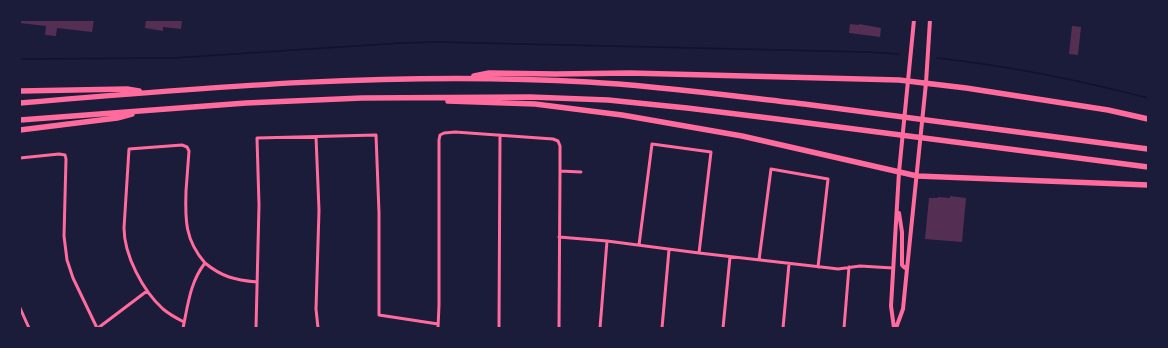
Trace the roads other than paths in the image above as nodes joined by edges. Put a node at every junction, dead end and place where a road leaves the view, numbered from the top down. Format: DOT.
graph roads {
  1 [pos="914,20"];
  2 [pos="930,20"];
  3 [pos="460,78"];
  4 [pos="908,81"];
  5 [pos="926,83"];
  6 [pos="20,91"];
  7 [pos="145,92"];
  8 [pos="362,98"];
  9 [pos="20,103"];
  10 [pos="142,110"];
  11 [pos="1148,119"];
  12 [pos="20,120"];
  13 [pos="20,130"];
  14 [pos="500,135"];
  15 [pos="316,137"];
  16 [pos="1148,149"];
  17 [pos="20,158"];
  18 [pos="1148,167"];
  19 [pos="560,171"];
  20 [pos="581,172"];
  21 [pos="899,172"];
  22 [pos="917,176"];
  23 [pos="1148,185"];
  24 [pos="897,209"];
  25 [pos="559,237"];
  26 [pos="607,241"];
  27 [pos="639,245"];
  28 [pos="669,250"];
  29 [pos="699,253"];
  30 [pos="730,257"];
  31 [pos="759,260"];
  32 [pos="205,263"];
  33 [pos="789,264"];
  34 [pos="818,267"];
  35 [pos="849,267"];
  36 [pos="893,268"];
  37 [pos="907,269"];
  38 [pos="257,282"];
  39 [pos="147,291"];
  40 [pos="20,308"];
  41 [pos="184,322"];
  42 [pos="438,326"];
  43 [pos="29,328"];
  44 [pos="98,328"];
  45 [pos="183,328"];
  46 [pos="256,328"];
  47 [pos="318,328"];
  48 [pos="499,328"];
  49 [pos="559,328"];
  50 [pos="600,328"];
  51 [pos="662,328"];
  52 [pos="723,328"];
  53 [pos="783,328"];
  54 [pos="844,328"];
  55 [pos="895,328"];
  1 -- 4 [label="main road"];
  2 -- 5 [label="main road"];
  3 -- 4 [label="highway"];
  3 -- 7 [label="highway"];
  3 -- 16 [label="highway"];
  4 -- 5 [label="highway"];
  4 -- 21 [label="main road"];
  5 -- 11 [label="highway"];
  5 -- 22 [label="main road"];
  6 -- 7 [label="highway"];
  7 -- 9 [label="highway"];
  8 -- 10 [label="highway"];
  8 -- 18 [label="highway"];
  8 -- 21 [label="highway"];
  10 -- 12 [label="highway"];
  10 -- 13 [label="highway"];
  14 -- 19 [label="street"];
  14 -- 42 [label="street"];
  14 -- 48 [label="street"];
  15 -- 38 [label="street"];
  15 -- 42 [label="street"];
  15 -- 47 [label="street"];
  17 -- 44 [label="street"];
  19 -- 20 [label="street"];
  19 -- 25 [label="street"];
  21 -- 22 [label="highway"];
  21 -- 24 [label="main road"];
  22 -- 23 [label="highway"];
  22 -- 37 [label="main road"];
  24 -- 36 [label="main road"];
  24 -- 37 [label="main road"];
  25 -- 26 [label="street"];
  25 -- 49 [label="street"];
  26 -- 27 [label="street"];
  26 -- 50 [label="street"];
  27 -- 28 [label="street"];
  27 -- 29 [label="street"];
  28 -- 29 [label="street"];
  28 -- 51 [label="street"];
  29 -- 30 [label="street"];
  30 -- 31 [label="street"];
  30 -- 52 [label="street"];
  31 -- 33 [label="street"];
  31 -- 34 [label="street"];
  32 -- 38 [label="street"];
  32 -- 39 [label="street"];
  32 -- 41 [label="street"];
  33 -- 34 [label="street"];
  33 -- 53 [label="street"];
  34 -- 35 [label="street"];
  35 -- 36 [label="street"];
  35 -- 54 [label="street"];
  36 -- 55 [label="main road"];
  37 -- 55 [label="main road"];
  38 -- 46 [label="street"];
  39 -- 41 [label="street"];
  39 -- 44 [label="street"];
  40 -- 43 [label="street"];
  41 -- 45 [label="street"];
}
